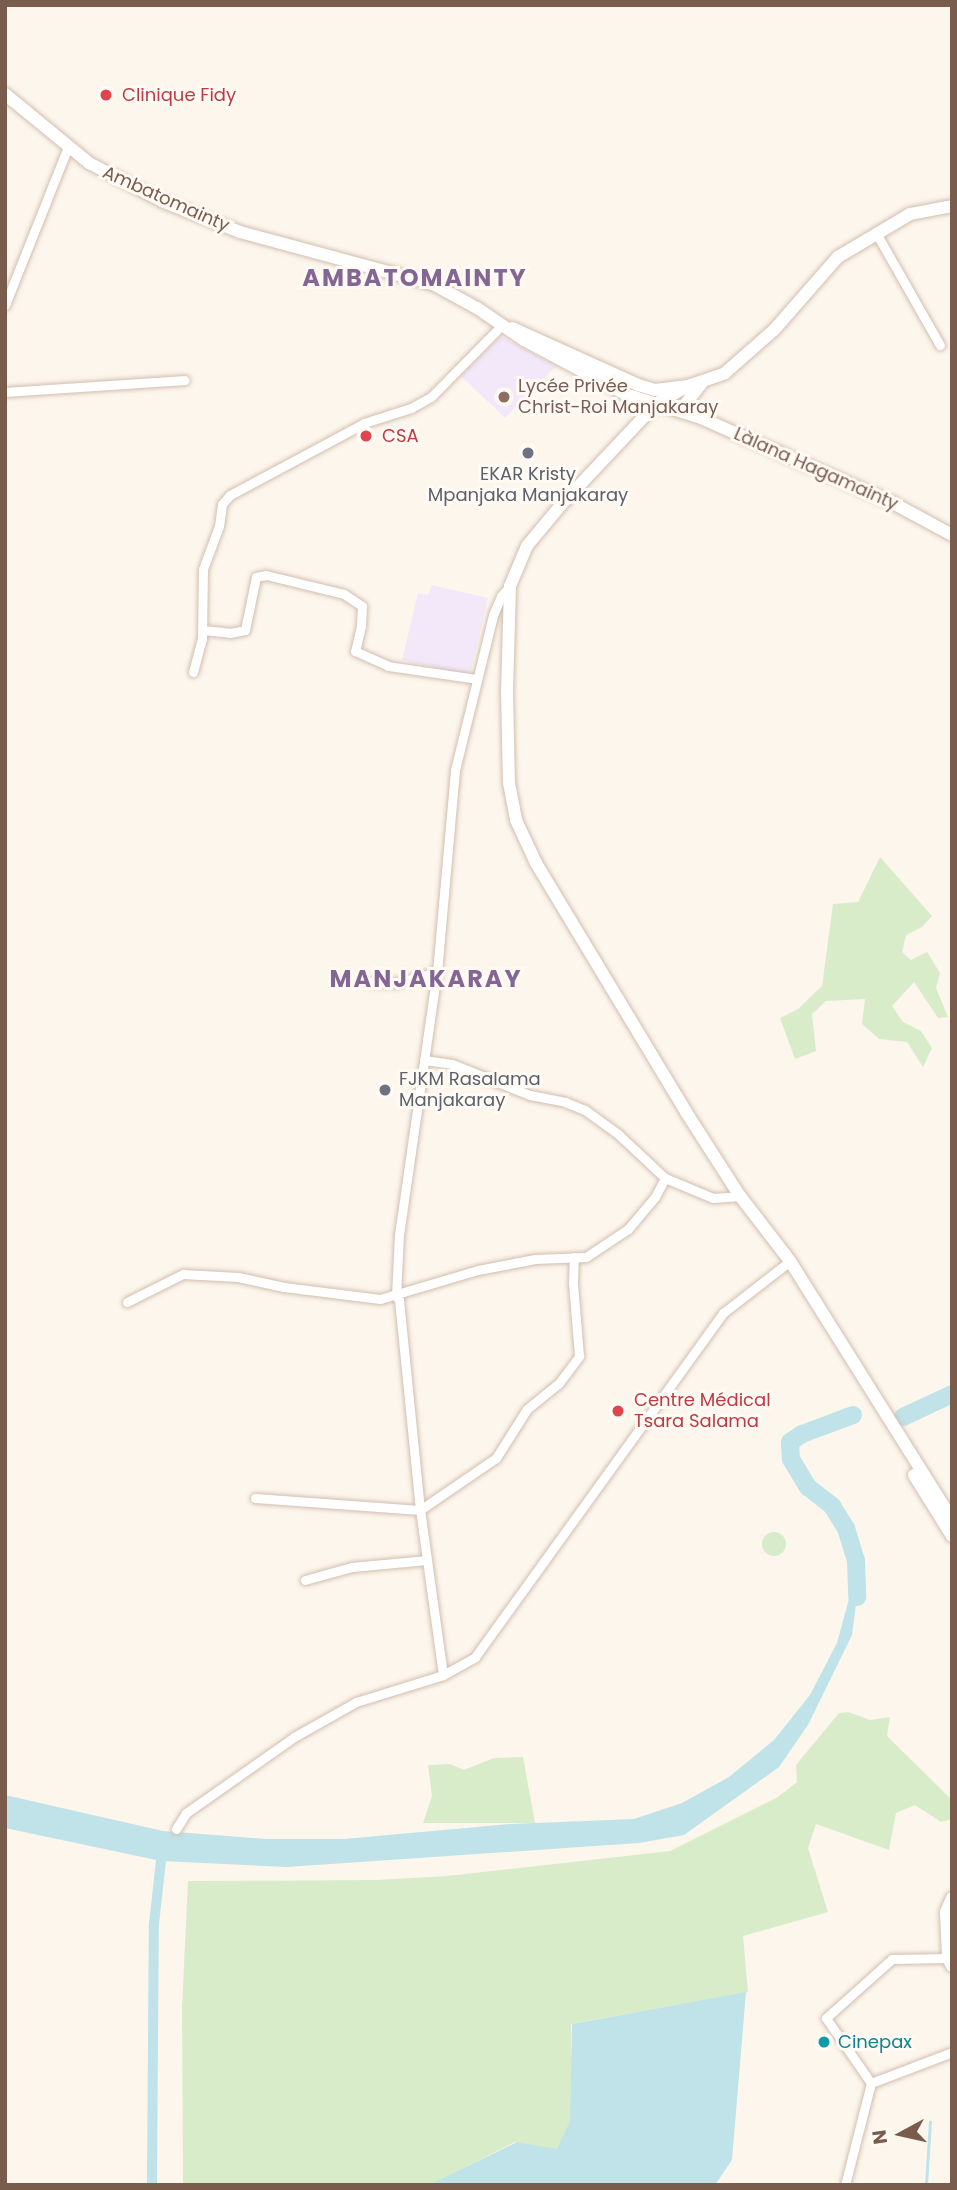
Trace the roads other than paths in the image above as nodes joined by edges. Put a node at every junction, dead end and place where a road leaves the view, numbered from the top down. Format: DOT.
graph roads {
  1 [pos="5,94"];
  2 [pos="68,147"];
  3 [pos="952,206"];
  4 [pos="876,233"];
  5 [pos="5,305"];
  6 [pos="502,325"];
  7 [pos="940,345"];
  8 [pos="185,380"];
  9 [pos="704,381"];
  10 [pos="638,385"];
  11 [pos="688,386"];
  12 [pos="5,392"];
  13 [pos="625,394"];
  14 [pos="652,401"];
  15 [pos="677,408"];
  16 [pos="701,418"];
  17 [pos="625,435"];
  18 [pos="952,535"];
  19 [pos="510,586"];
  20 [pos="202,630"];
  21 [pos="193,672"];
  22 [pos="477,679"];
  23 [pos="437,972"];
  24 [pos="369,982"];
  25 [pos="424,1060"];
  26 [pos="665,1178"];
  27 [pos="740,1196"];
  28 [pos="574,1257"];
  29 [pos="787,1264"];
  30 [pos="396,1296"];
  31 [pos="127,1302"];
  32 [pos="255,1497"];
  33 [pos="420,1510"];
  34 [pos="947,1517"];
  35 [pos="952,1536"];
  36 [pos="427,1560"];
  37 [pos="304,1580"];
  38 [pos="443,1675"];
  39 [pos="176,1829"];
  40 [pos="952,1898"];
  41 [pos="950,1962"];
  42 [pos="952,2052"];
  43 [pos="872,2083"];
  44 [pos="845,2185"];
  1 -- 2 [label="main road, Ambatomainty"];
  2 -- 5 [label="street"];
  2 -- 6 [label="main road, Ambatomainty"];
  3 -- 4 [label="main road"];
  4 -- 7 [label="street"];
  4 -- 9 [label="main road"];
  6 -- 10 [label="main road, Ambatomainty"];
  6 -- 13 [label="main road, Ambatomainty"];
  6 -- 20 [label="street"];
  8 -- 12 [label="street"];
  9 -- 11 [label="main road"];
  9 -- 16 [label="main road"];
  10 -- 11 [label="main road"];
  10 -- 14 [label="main road"];
  11 -- 14 [label="main road"];
  13 -- 14 [label="main road, Ambatomainty"];
  13 -- 17 [label="main road"];
  14 -- 15 [label="main road, Làlana Hagamainty"];
  14 -- 17 [label="main road"];
  15 -- 16 [label="main road, Làlana Hagamainty"];
  15 -- 17 [label="main road"];
  16 -- 18 [label="main road, Làlana Hagamainty"];
  17 -- 19 [label="main road"];
  19 -- 22 [label="street"];
  19 -- 27 [label="main road"];
  20 -- 21 [label="street"];
  20 -- 22 [label="street"];
  22 -- 23 [label="street"];
  23 -- 24 [label="street"];
  23 -- 25 [label="street"];
  25 -- 26 [label="street"];
  25 -- 30 [label="street"];
  26 -- 27 [label="street"];
  26 -- 28 [label="street"];
  27 -- 29 [label="main road"];
  28 -- 30 [label="street"];
  28 -- 33 [label="street"];
  29 -- 34 [label="main road"];
  29 -- 38 [label="street"];
  30 -- 31 [label="street"];
  30 -- 33 [label="street"];
  32 -- 33 [label="street"];
  33 -- 36 [label="street"];
  34 -- 35 [label="main road"];
  36 -- 37 [label="street"];
  36 -- 38 [label="street"];
  38 -- 39 [label="street"];
  40 -- 41 [label="main road"];
  41 -- 43 [label="street"];
  42 -- 43 [label="street"];
  43 -- 44 [label="street"];
}
